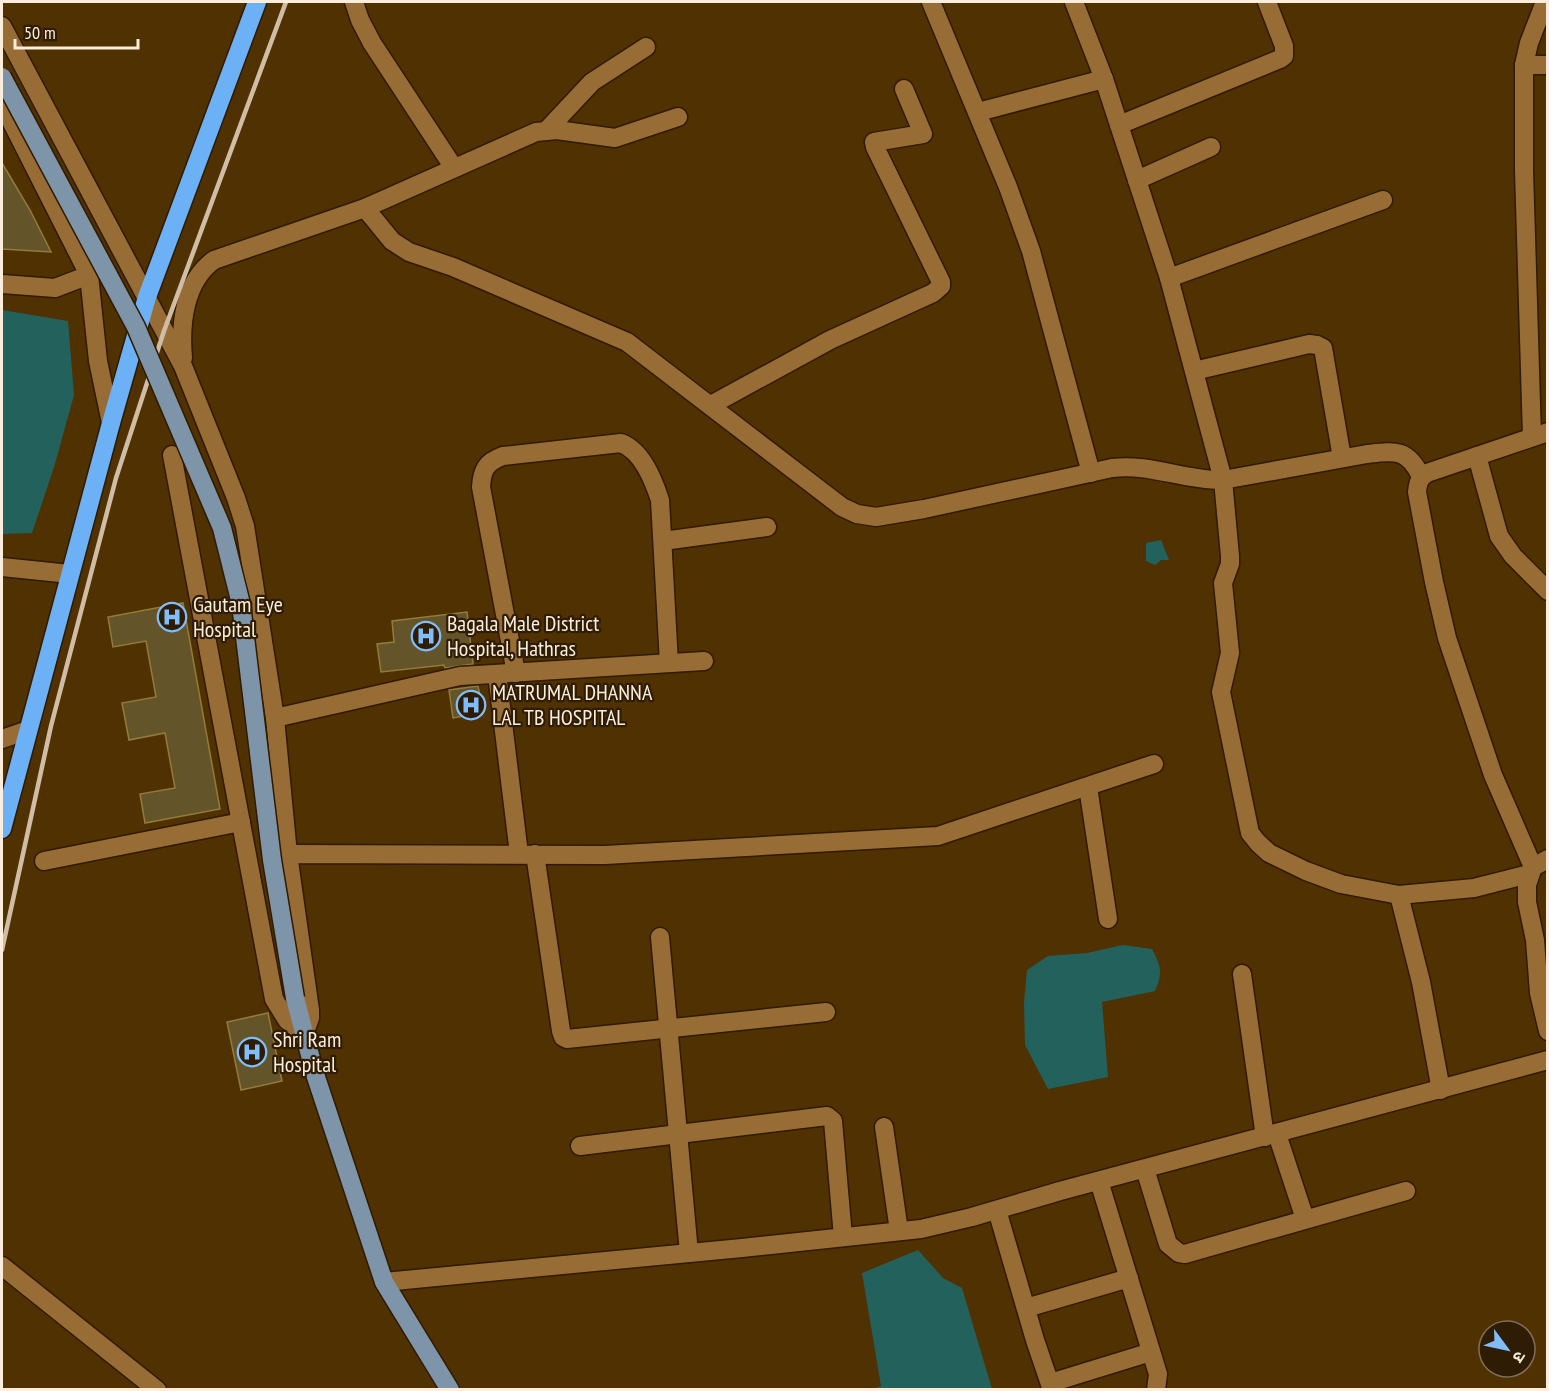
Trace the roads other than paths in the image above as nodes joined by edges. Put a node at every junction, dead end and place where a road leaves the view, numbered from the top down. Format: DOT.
graph roads {
  1 [pos="257,2"];
  2 [pos="354,2"];
  3 [pos="931,2"];
  4 [pos="1074,2"];
  5 [pos="1267,2"];
  6 [pos="1545,2"];
  7 [pos="2,26"];
  8 [pos="646,48"];
  9 [pos="1524,65"];
  10 [pos="1548,65"];
  11 [pos="2,77"];
  12 [pos="1104,79"];
  13 [pos="904,89"];
  14 [pos="2,103"];
  15 [pos="978,112"];
  16 [pos="678,117"];
  17 [pos="1119,125"];
  18 [pos="548,129"];
  19 [pos="1211,147"];
  20 [pos="454,168"];
  21 [pos="1137,180"];
  22 [pos="1383,200"];
  23 [pos="364,208"];
  24 [pos="89,274"];
  25 [pos="1168,278"];
  26 [pos="2,284"];
  27 [pos="147,297"];
  28 [pos="183,366"];
  29 [pos="1194,371"];
  30 [pos="711,405"];
  31 [pos="111,423"];
  32 [pos="1540,435"];
  33 [pos="172,455"];
  34 [pos="1477,456"];
  35 [pos="1342,458"];
  36 [pos="1090,473"];
  37 [pos="1421,477"];
  38 [pos="1223,480"];
  39 [pos="767,527"];
  40 [pos="663,541"];
  41 [pos="2,567"];
  42 [pos="70,574"];
  43 [pos="1548,591"];
  44 [pos="704,661"];
  45 [pos="669,663"];
  46 [pos="516,673"];
  47 [pos="497,674"];
  48 [pos="275,718"];
  49 [pos="28,730"];
  50 [pos="2,739"];
  51 [pos="1154,764"];
  52 [pos="1088,787"];
  53 [pos="241,822"];
  54 [pos="2,830"];
  55 [pos="288,854"];
  56 [pos="527,854"];
  57 [pos="44,861"];
  58 [pos="1537,867"];
  59 [pos="1399,895"];
  60 [pos="1108,919"];
  61 [pos="660,938"];
  62 [pos="1242,974"];
  63 [pos="826,1012"];
  64 [pos="668,1028"];
  65 [pos="1548,1031"];
  66 [pos="304,1034"];
  67 [pos="1548,1060"];
  68 [pos="1441,1090"];
  69 [pos="884,1126"];
  70 [pos="678,1135"];
  71 [pos="1271,1136"];
  72 [pos="580,1146"];
  73 [pos="1145,1169"];
  74 [pos="1099,1181"];
  75 [pos="1406,1191"];
  76 [pos="997,1210"];
  77 [pos="1305,1219"];
  78 [pos="899,1231"];
  79 [pos="843,1238"];
  80 [pos="689,1253"];
  81 [pos="2,1266"];
  82 [pos="1129,1278"];
  83 [pos="384,1282"];
  84 [pos="1026,1308"];
  85 [pos="1151,1352"];
  86 [pos="1051,1386"];
  87 [pos="157,1389"];
  88 [pos="450,1389"];
  89 [pos="1156,1389"];
  1 -- 27 [label="highway"];
  2 -- 20 [label="street"];
  3 -- 15 [label="street"];
  4 -- 12 [label="street"];
  5 -- 17 [label="street"];
  6 -- 9 [label="street"];
  7 -- 27 [label="street"];
  8 -- 18 [label="street"];
  9 -- 10 [label="street"];
  9 -- 32 [label="street"];
  11 -- 66 [label="main road, bridge"];
  12 -- 15 [label="street"];
  12 -- 17 [label="street"];
  13 -- 30 [label="street"];
  14 -- 24 [label="street"];
  15 -- 36 [label="street"];
  16 -- 18 [label="street"];
  17 -- 21 [label="street"];
  18 -- 20 [label="street"];
  19 -- 21 [label="street"];
  20 -- 23 [label="street"];
  21 -- 25 [label="street"];
  22 -- 25 [label="street"];
  23 -- 28 [label="street"];
  23 -- 30 [label="street"];
  24 -- 26 [label="street"];
  24 -- 31 [label="street"];
  25 -- 29 [label="street"];
  27 -- 28 [label="street"];
  27 -- 31 [label="highway"];
  28 -- 48 [label="street"];
  29 -- 35 [label="street"];
  29 -- 38 [label="street"];
  30 -- 36 [label="street"];
  31 -- 42 [label="highway"];
  32 -- 34 [label="street"];
  33 -- 53 [label="street"];
  34 -- 37 [label="street"];
  34 -- 43 [label="street"];
  35 -- 37 [label="street"];
  35 -- 38 [label="street"];
  36 -- 38 [label="street"];
  37 -- 58 [label="street"];
  38 -- 59 [label="street"];
  39 -- 40 [label="street"];
  40 -- 45 [label="street"];
  40 -- 46 [label="street"];
  41 -- 42 [label="street"];
  42 -- 49 [label="highway"];
  44 -- 45 [label="street"];
  45 -- 46 [label="street"];
  46 -- 47 [label="street"];
  47 -- 48 [label="street"];
  47 -- 56 [label="street"];
  48 -- 55 [label="street"];
  49 -- 50 [label="street"];
  49 -- 54 [label="highway"];
  51 -- 52 [label="street"];
  52 -- 56 [label="street"];
  52 -- 60 [label="street"];
  53 -- 57 [label="street"];
  53 -- 66 [label="street"];
  55 -- 56 [label="street"];
  55 -- 66 [label="street"];
  56 -- 64 [label="street"];
  58 -- 59 [label="street"];
  58 -- 65 [label="street"];
  59 -- 68 [label="street"];
  61 -- 64 [label="street"];
  62 -- 71 [label="street"];
  63 -- 64 [label="street"];
  64 -- 70 [label="street"];
  66 -- 83 [label="main road"];
  67 -- 68 [label="street"];
  68 -- 71 [label="street"];
  69 -- 78 [label="street"];
  70 -- 72 [label="street"];
  70 -- 79 [label="street"];
  70 -- 80 [label="street"];
  71 -- 73 [label="street"];
  71 -- 77 [label="street"];
  73 -- 74 [label="street"];
  73 -- 77 [label="street"];
  74 -- 76 [label="street"];
  74 -- 82 [label="street"];
  75 -- 77 [label="street"];
  76 -- 78 [label="street"];
  76 -- 84 [label="street"];
  78 -- 79 [label="street"];
  79 -- 80 [label="street"];
  80 -- 83 [label="street"];
  81 -- 87 [label="street"];
  82 -- 84 [label="street"];
  82 -- 85 [label="street"];
  83 -- 88 [label="main road"];
  84 -- 86 [label="street"];
  85 -- 86 [label="street"];
  85 -- 89 [label="street"];
}
